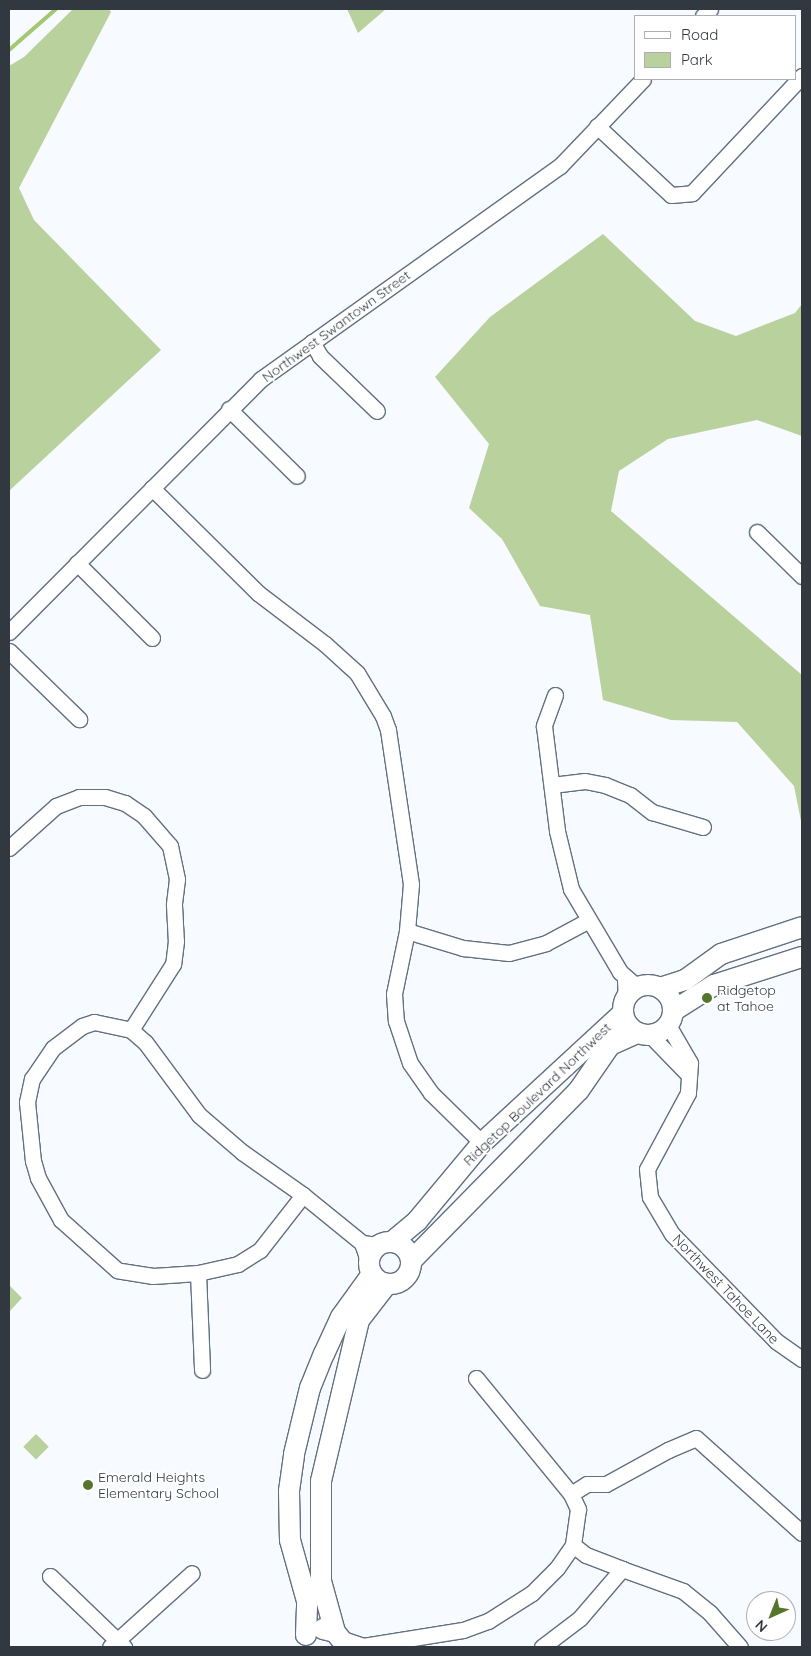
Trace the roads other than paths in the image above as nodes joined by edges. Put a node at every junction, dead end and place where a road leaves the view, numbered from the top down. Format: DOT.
graph roads {
  1 [pos="802,76"];
  2 [pos="642,80"];
  3 [pos="597,126"];
  4 [pos="312,342"];
  5 [pos="230,409"];
  6 [pos="377,411"];
  7 [pos="297,476"];
  8 [pos="152,488"];
  9 [pos="757,532"];
  10 [pos="77,563"];
  11 [pos="802,576"];
  12 [pos="9,632"];
  13 [pos="152,638"];
  14 [pos="9,651"];
  15 [pos="555,695"];
  16 [pos="79,719"];
  17 [pos="552,785"];
  18 [pos="703,827"];
  19 [pos="9,848"];
  20 [pos="587,921"];
  21 [pos="802,927"];
  22 [pos="406,931"];
  23 [pos="802,958"];
  24 [pos="660,988"];
  25 [pos="628,994"];
  26 [pos="670,1018"];
  27 [pos="131,1030"];
  28 [pos="643,1034"];
  29 [pos="687,1073"];
  30 [pos="482,1143"];
  31 [pos="303,1195"];
  32 [pos="378,1244"];
  33 [pos="412,1260"];
  34 [pos="198,1273"];
  35 [pos="376,1274"];
  36 [pos="802,1359"];
  37 [pos="202,1370"];
  38 [pos="476,1378"];
  39 [pos="571,1494"];
  40 [pos="802,1533"];
  41 [pos="572,1545"];
  42 [pos="622,1569"];
  43 [pos="192,1573"];
  44 [pos="50,1576"];
  45 [pos="303,1641"];
  46 [pos="350,1642"];
  47 [pos="117,1645"];
  48 [pos="542,1647"];
  49 [pos="740,1647"];
  1 -- 3 [label="street"];
  2 -- 3 [label="street, Northwest Swantown Street"];
  3 -- 4 [label="street, Northwest Swantown Street"];
  4 -- 5 [label="street, Northwest Swantown Street"];
  4 -- 6 [label="street"];
  5 -- 7 [label="street"];
  5 -- 8 [label="street, Northwest Swantown Street"];
  8 -- 10 [label="street, Northwest Swantown Street"];
  8 -- 22 [label="street"];
  9 -- 11 [label="street"];
  10 -- 12 [label="street, Northwest Swantown Street"];
  10 -- 13 [label="street"];
  14 -- 16 [label="street"];
  15 -- 17 [label="street"];
  17 -- 18 [label="street"];
  17 -- 20 [label="street"];
  19 -- 27 [label="street"];
  20 -- 22 [label="street"];
  20 -- 25 [label="street"];
  21 -- 24 [label="main road"];
  22 -- 30 [label="street"];
  23 -- 26 [label="main road"];
  24 -- 25 [label="main road"];
  24 -- 26 [label="main road"];
  25 -- 28 [label="main road"];
  25 -- 30 [label="main road, Ridgetop Boulevard Northwest"];
  26 -- 28 [label="main road"];
  26 -- 29 [label="street, Northwest Tahoe Lane"];
  27 -- 31 [label="street"];
  27 -- 34 [label="street"];
  28 -- 29 [label="street"];
  28 -- 33 [label="main road, Ridgetop Boulevard Northwest"];
  29 -- 36 [label="street, Northwest Tahoe Lane"];
  30 -- 32 [label="main road, Ridgetop Boulevard Northwest"];
  31 -- 32 [label="street"];
  31 -- 34 [label="street"];
  32 -- 33 [label="main road"];
  32 -- 35 [label="main road, Ridgetop Boulevard Northwest"];
  33 -- 35 [label="main road, Ridgetop Boulevard Northwest"];
  34 -- 37 [label="street"];
  35 -- 45 [label="main road"];
  35 -- 46 [label="main road"];
  38 -- 39 [label="street"];
  39 -- 40 [label="street"];
  39 -- 41 [label="street"];
  41 -- 42 [label="street"];
  41 -- 46 [label="street"];
  42 -- 48 [label="street"];
  42 -- 49 [label="street"];
  43 -- 47 [label="street"];
  44 -- 47 [label="street"];
  45 -- 46 [label="main road"];
}
